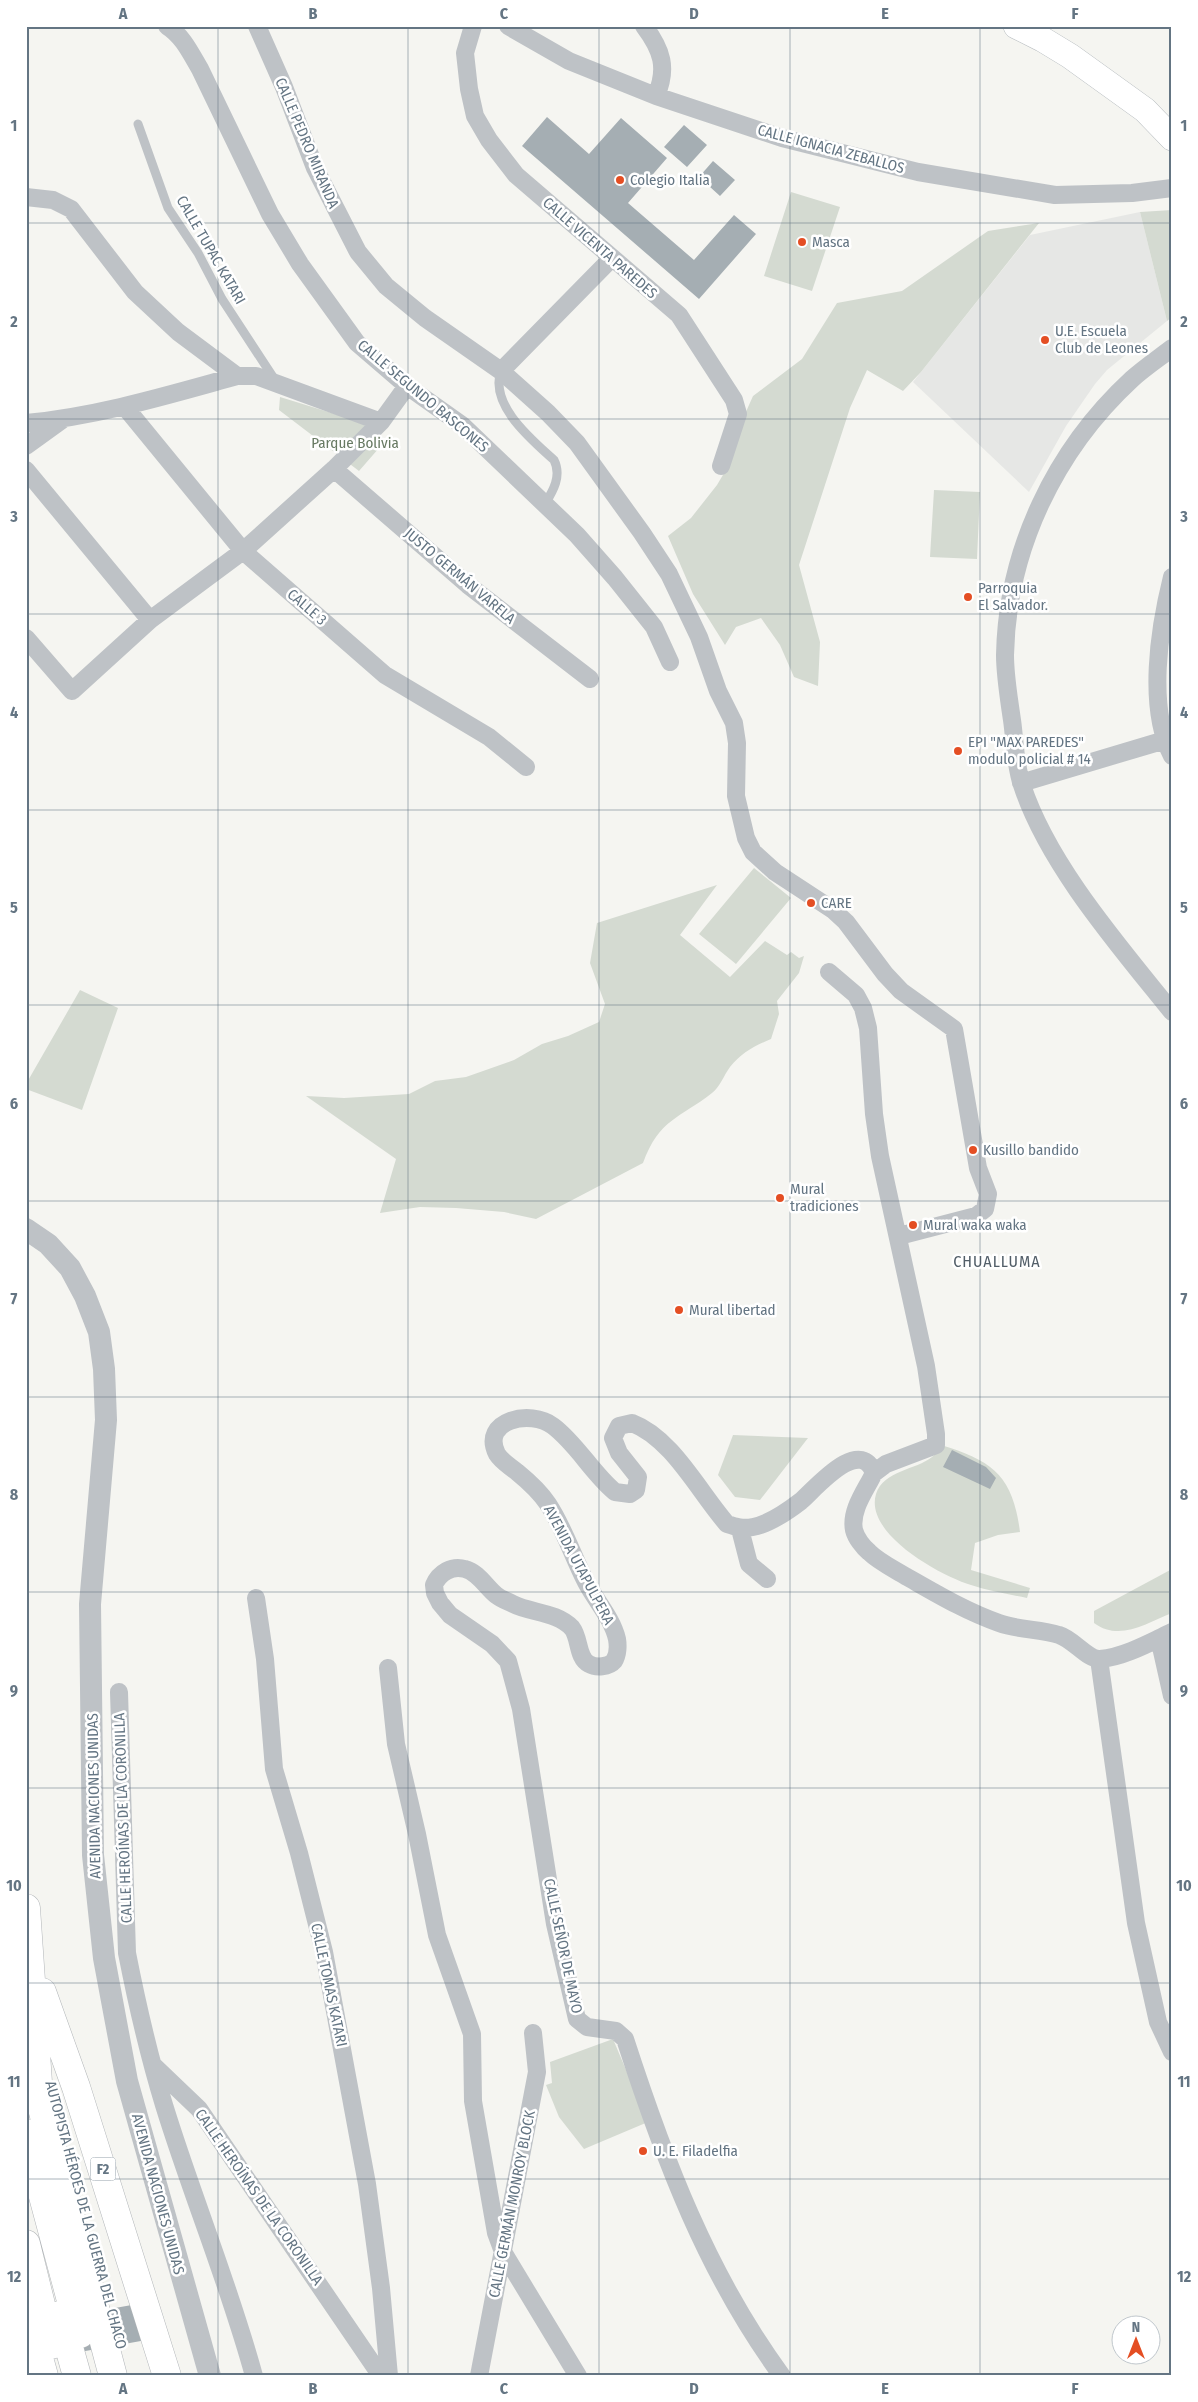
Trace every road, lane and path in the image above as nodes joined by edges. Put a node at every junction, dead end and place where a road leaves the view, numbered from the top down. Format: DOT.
graph roads {
  1 [pos="167,26"];
  2 [pos="256,26"];
  3 [pos="473,26"];
  4 [pos="508,26"];
  5 [pos="644,26"];
  6 [pos="1016,26"];
  7 [pos="656,96"];
  8 [pos="138,124"];
  9 [pos="1172,138"];
  10 [pos="1172,188"];
  11 [pos="26,196"];
  12 [pos="612,258"];
  13 [pos="1172,348"];
  14 [pos="501,371"];
  15 [pos="238,376"];
  16 [pos="276,382"];
  17 [pos="407,386"];
  18 [pos="125,407"];
  19 [pos="62,420"];
  20 [pos="380,422"];
  21 [pos="26,423"];
  22 [pos="26,446"];
  23 [pos="721,466"];
  24 [pos="334,469"];
  25 [pos="26,470"];
  26 [pos="545,504"];
  27 [pos="244,551"];
  28 [pos="1172,577"];
  29 [pos="150,620"];
  30 [pos="26,638"];
  31 [pos="1166,650"];
  32 [pos="670,662"];
  33 [pos="590,679"];
  34 [pos="1169,745"];
  35 [pos="526,767"];
  36 [pos="1021,783"];
  37 [pos="829,972"];
  38 [pos="1172,1012"];
  39 [pos="26,1229"];
  40 [pos="899,1236"];
  41 [pos="874,1473"];
  42 [pos="740,1528"];
  43 [pos="767,1579"];
  44 [pos="256,1598"];
  45 [pos="1166,1635"];
  46 [pos="1099,1659"];
  47 [pos="508,1661"];
  48 [pos="388,1668"];
  49 [pos="119,1692"];
  50 [pos="1172,1696"];
  51 [pos="26,1908"];
  52 [pos="32,1965"];
  53 [pos="533,2033"];
  54 [pos="1172,2052"];
  55 [pos="154,2066"];
  56 [pos="26,2133"];
  57 [pos="26,2180"];
  58 [pos="26,2244"];
  59 [pos="503,2252"];
  60 [pos="26,2311"];
  61 [pos="44,2376"];
  62 [pos="60,2376"];
  63 [pos="77,2376"];
  64 [pos="92,2376"];
  65 [pos="112,2376"];
  66 [pos="130,2376"];
  67 [pos="148,2376"];
  68 [pos="167,2376"];
  69 [pos="210,2376"];
  70 [pos="254,2376"];
  71 [pos="381,2376"];
  72 [pos="389,2376"];
  73 [pos="479,2376"];
  74 [pos="578,2376"];
  75 [pos="782,2376"];
  1 -- 17 [label="street, CALLE SEGUNDO BASCONES"];
  2 -- 14 [label="street, CALLE PEDRO MIRANDA"];
  3 -- 12 [label="street, CALLE VICENTA PAREDES"];
  4 -- 7 [label="street, CALLE IGNACIA ZEBALLOS"];
  5 -- 7 [label="street"];
  6 -- 9 [label="main road"];
  7 -- 10 [label="street, CALLE IGNACIA ZEBALLOS"];
  8 -- 16 [label="lane, CALLE TUPAC KATARI"];
  11 -- 15 [label="street"];
  12 -- 14 [label="street"];
  12 -- 23 [label="street, CALLE VICENTA PAREDES"];
  13 -- 36 [label="street"];
  14 -- 26 [label="lane"];
  14 -- 40 [label="street, CALLE PEDRO MIRANDA"];
  15 -- 16 [label="street"];
  15 -- 18 [label="street"];
  16 -- 20 [label="street"];
  17 -- 20 [label="street"];
  17 -- 26 [label="street, CALLE SEGUNDO BASCONES"];
  18 -- 19 [label="street"];
  18 -- 27 [label="street, CALLE 3"];
  19 -- 21 [label="street"];
  19 -- 22 [label="street"];
  20 -- 24 [label="street"];
  24 -- 27 [label="street"];
  24 -- 33 [label="street, JUSTO GERMÁN VARELA"];
  25 -- 29 [label="street"];
  26 -- 32 [label="street, CALLE SEGUNDO BASCONES"];
  27 -- 29 [label="street"];
  27 -- 35 [label="street, CALLE 3"];
  28 -- 31 [label="street"];
  29 -- 30 [label="street"];
  31 -- 34 [label="street"];
  34 -- 36 [label="street"];
  36 -- 38 [label="street"];
  37 -- 40 [label="street"];
  39 -- 69 [label="street, AVENIDA NACIONES UNIDAS"];
  40 -- 41 [label="street"];
  41 -- 42 [label="street"];
  41 -- 46 [label="street"];
  42 -- 43 [label="street"];
  42 -- 47 [label="street, AVENIDA UTAPULPERA"];
  44 -- 72 [label="street, CALLE TOMAS KATARI"];
  45 -- 46 [label="street"];
  45 -- 50 [label="street"];
  46 -- 54 [label="street"];
  47 -- 75 [label="street, CALLE SEÑOR DE MAYO"];
  48 -- 59 [label="street"];
  49 -- 55 [label="street, CALLE HEROÍNAS DE LA CORONILLA"];
  51 -- 52 [label="highway, AUTOPISTA HÉROES DE LA GUERRA DEL CHACO / F2"];
  52 -- 65 [label="highway, AUTOPISTA HÉROES DE LA GUERRA DEL CHACO / F2"];
  52 -- 66 [label="highway, AUTOPISTA HÉROES DE LA GUERRA DEL CHACO / F2"];
  52 -- 67 [label="highway, AUTOPISTA HÉROES DE LA GUERRA DEL CHACO / F2"];
  52 -- 68 [label="highway, AUTOPISTA HÉROES DE LA GUERRA DEL CHACO / F2"];
  53 -- 59 [label="street, CALLE GERMÁN MONROY BLOCK"];
  55 -- 70 [label="street"];
  55 -- 71 [label="street, CALLE HEROÍNAS DE LA CORONILLA"];
  56 -- 64 [label="highway"];
  57 -- 63 [label="highway"];
  58 -- 62 [label="highway"];
  59 -- 73 [label="street, CALLE GERMÁN MONROY BLOCK"];
  59 -- 74 [label="street"];
  60 -- 61 [label="highway"];
}
